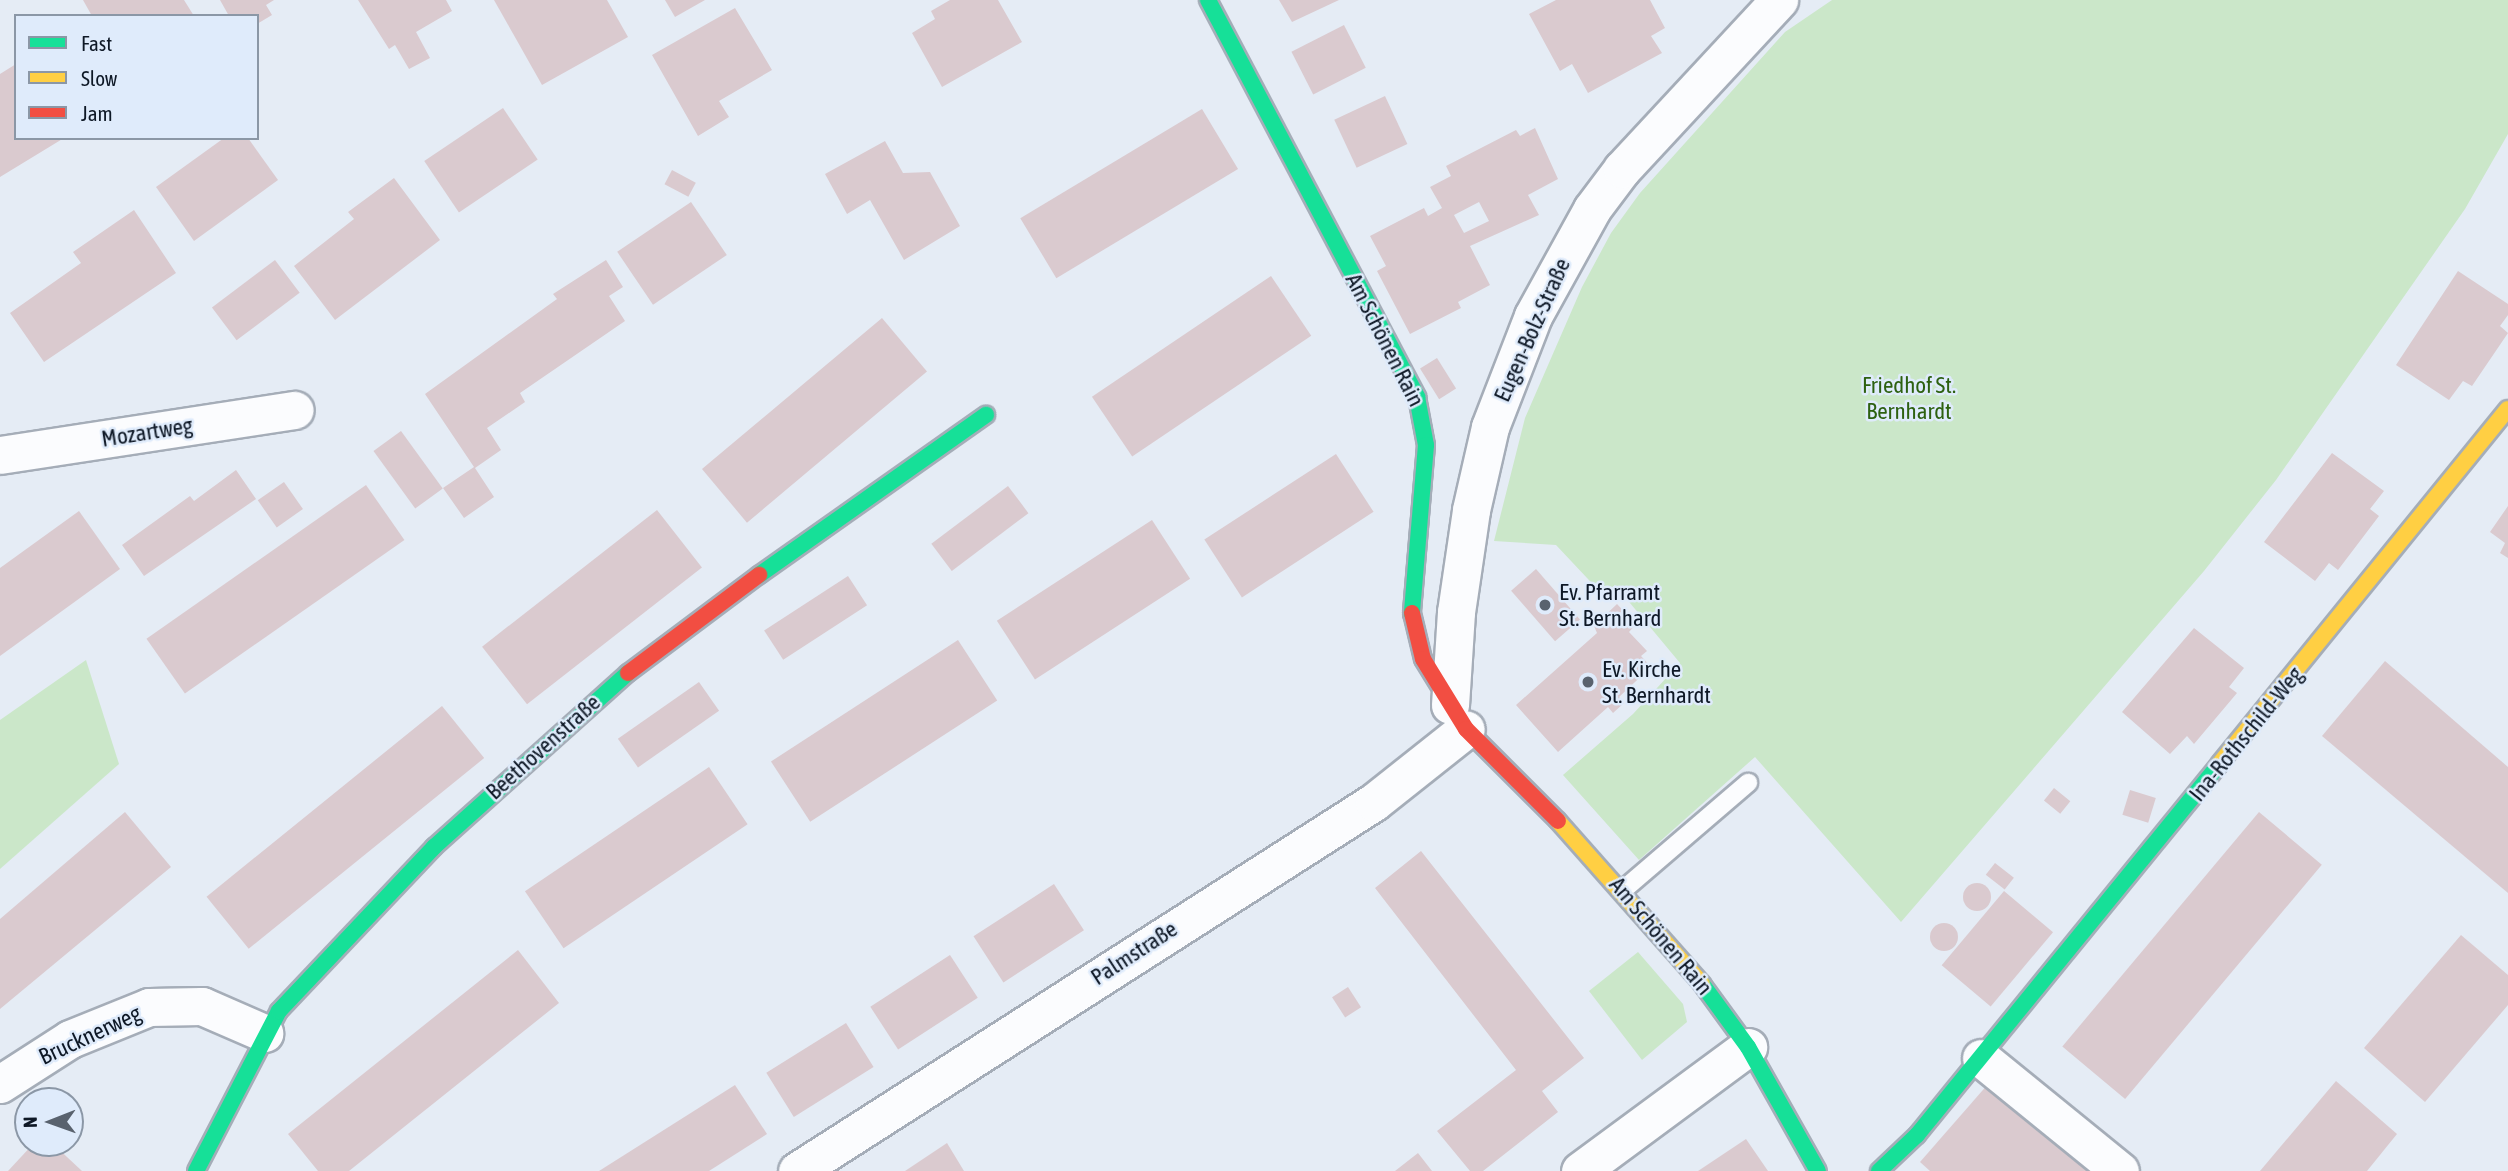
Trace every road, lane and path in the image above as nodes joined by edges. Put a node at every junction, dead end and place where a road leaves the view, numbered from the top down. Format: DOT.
graph roads {
  1 [pos="1208,0"];
  2 [pos="1779,0"];
  3 [pos="2508,409"];
  4 [pos="295,410"];
  5 [pos="986,415"];
  6 [pos="0,455"];
  7 [pos="1458,717"];
  8 [pos="1748,783"];
  9 [pos="1623,890"];
  10 [pos="264,1033"];
  11 [pos="1748,1047"];
  12 [pos="1982,1058"];
  13 [pos="0,1084"];
  14 [pos="196,1171"];
  15 [pos="797,1171"];
  16 [pos="1580,1171"];
  17 [pos="1818,1171"];
  18 [pos="1879,1171"];
  19 [pos="2120,1171"];
  1 -- 7 [label="street, Am Schönen Rain"];
  2 -- 7 [label="street, Eugen-Bolz-Straße"];
  3 -- 12 [label="street, Ina-Rothschild-Weg"];
  4 -- 6 [label="street, Mozartweg"];
  5 -- 10 [label="street, Beethovenstraße"];
  7 -- 9 [label="street, Am Schönen Rain"];
  7 -- 15 [label="street, Palmstraße"];
  8 -- 9 [label="lane"];
  9 -- 11 [label="street, Am Schönen Rain"];
  10 -- 13 [label="street, Brucknerweg"];
  10 -- 14 [label="street, Beethovenstraße"];
  11 -- 16 [label="street"];
  11 -- 17 [label="street, Am Schönen Rain"];
  12 -- 18 [label="street, Ina-Rothschild-Weg"];
  12 -- 19 [label="street"];
}
